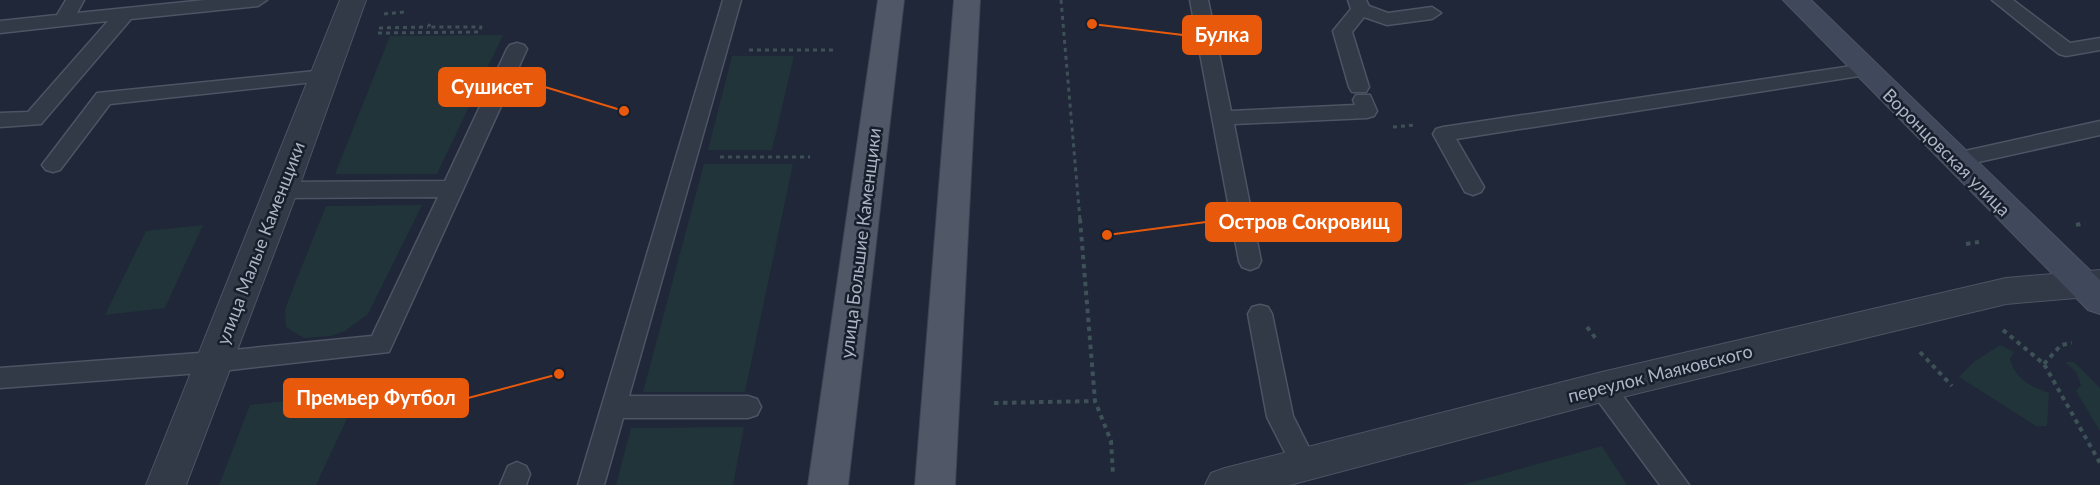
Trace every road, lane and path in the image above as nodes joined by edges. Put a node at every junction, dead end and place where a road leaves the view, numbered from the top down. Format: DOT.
graph roads {
  1 [pos="75,0"];
  2 [pos="258,0"];
  3 [pos="353,0"];
  4 [pos="732,0"];
  5 [pos="891,0"];
  6 [pos="967,0"];
  7 [pos="1061,0"];
  8 [pos="1199,0"];
  9 [pos="1796,0"];
  10 [pos="2001,0"];
  11 [pos="1359,5"];
  12 [pos="404,12"];
  13 [pos="393,13"];
  14 [pos="1432,13"];
  15 [pos="125,15"];
  16 [pos="63,21"];
  17 [pos="0,27"];
  18 [pos="376,28"];
  19 [pos="374,33"];
  20 [pos="2100,44"];
  21 [pos="517,49"];
  22 [pos="718,50"];
  23 [pos="836,50"];
  24 [pos="1865,70"];
  25 [pos="325,76"];
  26 [pos="1363,99"];
  27 [pos="1222,118"];
  28 [pos="0,120"];
  29 [pos="2100,128"];
  30 [pos="1443,134"];
  31 [pos="686,157"];
  32 [pos="810,157"];
  33 [pos="1956,160"];
  34 [pos="53,165"];
  35 [pos="1473,187"];
  36 [pos="452,189"];
  37 [pos="282,190"];
  38 [pos="2085,224"];
  39 [pos="2076,225"];
  40 [pos="1978,242"];
  41 [pos="1966,244"];
  42 [pos="1250,261"];
  43 [pos="2094,289"];
  44 [pos="1260,314"];
  45 [pos="1587,327"];
  46 [pos="2003,330"];
  47 [pos="1597,340"];
  48 [pos="2073,344"];
  49 [pos="1920,352"];
  50 [pos="213,362"];
  51 [pos="2044,364"];
  52 [pos="0,378"];
  53 [pos="1952,386"];
  54 [pos="1602,387"];
  55 [pos="1095,401"];
  56 [pos="994,403"];
  57 [pos="614,407"];
  58 [pos="747,407"];
  59 [pos="2100,463"];
  60 [pos="1304,464"];
  61 [pos="1113,474"];
  62 [pos="1234,484"];
  63 [pos="166,485"];
  64 [pos="591,485"];
  65 [pos="828,485"];
  66 [pos="935,485"];
  67 [pos="1676,485"];
  1 -- 16 [label="lane"];
  2 -- 15 [label="lane"];
  3 -- 25 [label="street, улица Малые Каменщики"];
  4 -- 22 [label="lane"];
  5 -- 65 [label="main road, улица Большие Каменщики"];
  6 -- 66 [label="main road"];
  7 -- 55 [label="path"];
  8 -- 27 [label="lane"];
  9 -- 24 [label="main road, Воронцовская улица"];
  10 -- 20 [label="lane"];
  11 -- 14 [label="lane"];
  11 -- 26 [label="lane"];
  12 -- 13 [label="path"];
  15 -- 16 [label="lane"];
  15 -- 28 [label="lane"];
  16 -- 17 [label="lane"];
  18 -- 19 [label="path"];
  21 -- 36 [label="lane"];
  22 -- 23 [label="path"];
  22 -- 31 [label="lane"];
  24 -- 30 [label="lane"];
  24 -- 33 [label="main road, Воронцовская улица"];
  25 -- 34 [label="lane"];
  25 -- 37 [label="street, улица Малые Каменщики"];
  26 -- 27 [label="lane"];
  26 -- 30 [label="path"];
  27 -- 42 [label="lane"];
  29 -- 33 [label="lane"];
  30 -- 35 [label="lane"];
  31 -- 32 [label="path"];
  31 -- 57 [label="lane"];
  33 -- 43 [label="main road, Воронцовская улица"];
  36 -- 37 [label="lane"];
  36 -- 50 [label="lane"];
  37 -- 50 [label="street, улица Малые Каменщики"];
  38 -- 39 [label="path"];
  40 -- 41 [label="path"];
  43 -- 54 [label="street, переулок Маяковского"];
  44 -- 60 [label="lane"];
  45 -- 47 [label="path"];
  46 -- 51 [label="path"];
  48 -- 51 [label="path"];
  49 -- 53 [label="path"];
  50 -- 52 [label="lane"];
  50 -- 63 [label="street, улица Малые Каменщики"];
  51 -- 59 [label="path"];
  54 -- 60 [label="street, переулок Маяковского"];
  54 -- 67 [label="lane"];
  55 -- 56 [label="path"];
  55 -- 61 [label="path"];
  57 -- 58 [label="lane"];
  57 -- 64 [label="lane"];
  60 -- 62 [label="street, переулок Маяковского"];
}
